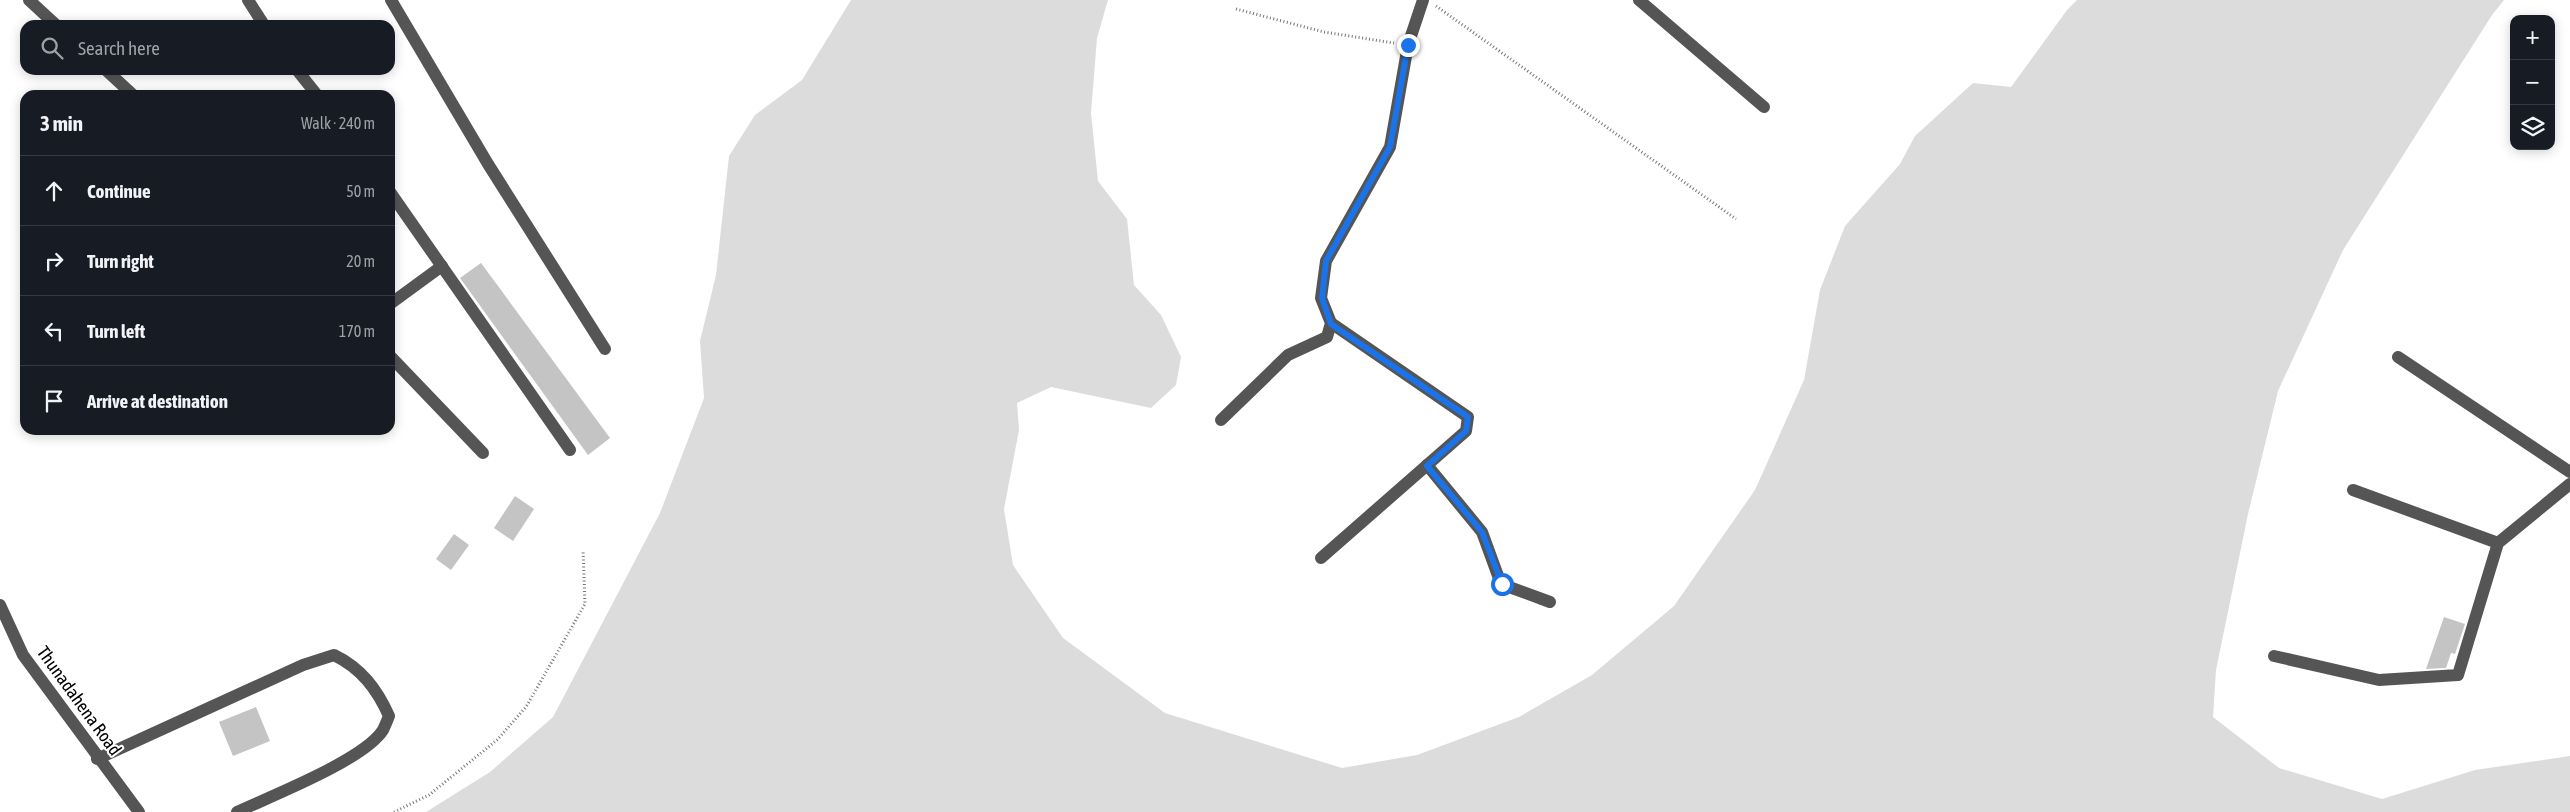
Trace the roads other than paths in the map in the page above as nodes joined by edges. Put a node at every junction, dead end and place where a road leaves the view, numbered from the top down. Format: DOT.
graph roads {
  1 [pos="29,0"];
  2 [pos="248,0"];
  3 [pos="391,0"];
  4 [pos="1423,0"];
  5 [pos="1639,0"];
  6 [pos="51,20"];
  7 [pos="261,20"];
  8 [pos="111,75"];
  9 [pos="301,75"];
  10 [pos="128,90"];
  11 [pos="313,90"];
  12 [pos="1764,107"];
  13 [pos="395,199"];
  14 [pos="442,266"];
  15 [pos="395,300"];
  16 [pos="1331,324"];
  17 [pos="605,349"];
  18 [pos="2398,357"];
  19 [pos="395,361"];
  20 [pos="1221,420"];
  21 [pos="570,450"];
  22 [pos="483,453"];
  23 [pos="1427,466"];
  24 [pos="2570,472"];
  25 [pos="2570,484"];
  26 [pos="2353,490"];
  27 [pos="2498,543"];
  28 [pos="1321,558"];
  29 [pos="1550,602"];
  30 [pos="0,606"];
  31 [pos="2274,656"];
  32 [pos="97,758"];
  33 [pos="139,812"];
  34 [pos="237,812"];
  1 -- 6 [label="street"];
  2 -- 7 [label="street"];
  3 -- 17 [label="street"];
  4 -- 16 [label="street"];
  5 -- 12 [label="street"];
  8 -- 10 [label="street"];
  9 -- 11 [label="street"];
  13 -- 14 [label="street"];
  14 -- 15 [label="street"];
  14 -- 21 [label="street"];
  16 -- 20 [label="street"];
  16 -- 23 [label="street"];
  18 -- 24 [label="street"];
  19 -- 22 [label="street"];
  23 -- 28 [label="street"];
  23 -- 29 [label="street"];
  25 -- 27 [label="street"];
  26 -- 27 [label="street"];
  27 -- 31 [label="street"];
  30 -- 32 [label="street, Thunadahena Road"];
  32 -- 33 [label="street, Thunadahena Road"];
  32 -- 34 [label="street"];
}
